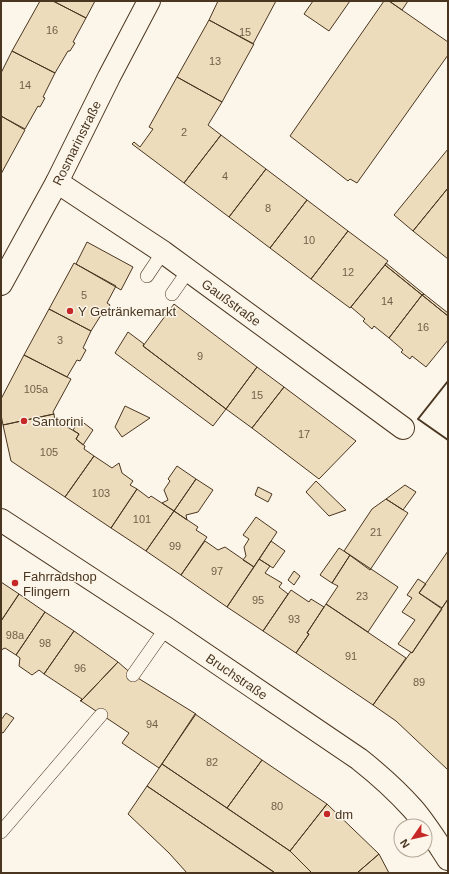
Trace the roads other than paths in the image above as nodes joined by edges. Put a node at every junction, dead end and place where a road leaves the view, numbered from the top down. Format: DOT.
graph roads {
  1 [pos="149,1"];
  2 [pos="57,182"];
  3 [pos="163,252"];
  4 [pos="188,272"];
  5 [pos="147,276"];
  6 [pos="1,284"];
  7 [pos="172,294"];
  8 [pos="403,428"];
  9 [pos="1,520"];
  10 [pos="166,628"];
  11 [pos="133,674"];
  12 [pos="101,715"];
  13 [pos="1,832"];
  14 [pos="448,859"];
  1 -- 2 [label="street, Rosmarinstraße"];
  2 -- 3 [label="street, Gaußstraße"];
  2 -- 6 [label="street, Rosmarinstraße"];
  3 -- 4 [label="street, Gaußstraße"];
  3 -- 5 [label="lane"];
  4 -- 7 [label="lane"];
  4 -- 8 [label="street, Gaußstraße"];
  9 -- 10 [label="street, Bruchstraße"];
  10 -- 11 [label="lane"];
  10 -- 14 [label="street, Bruchstraße"];
  12 -- 13 [label="lane"];
}
